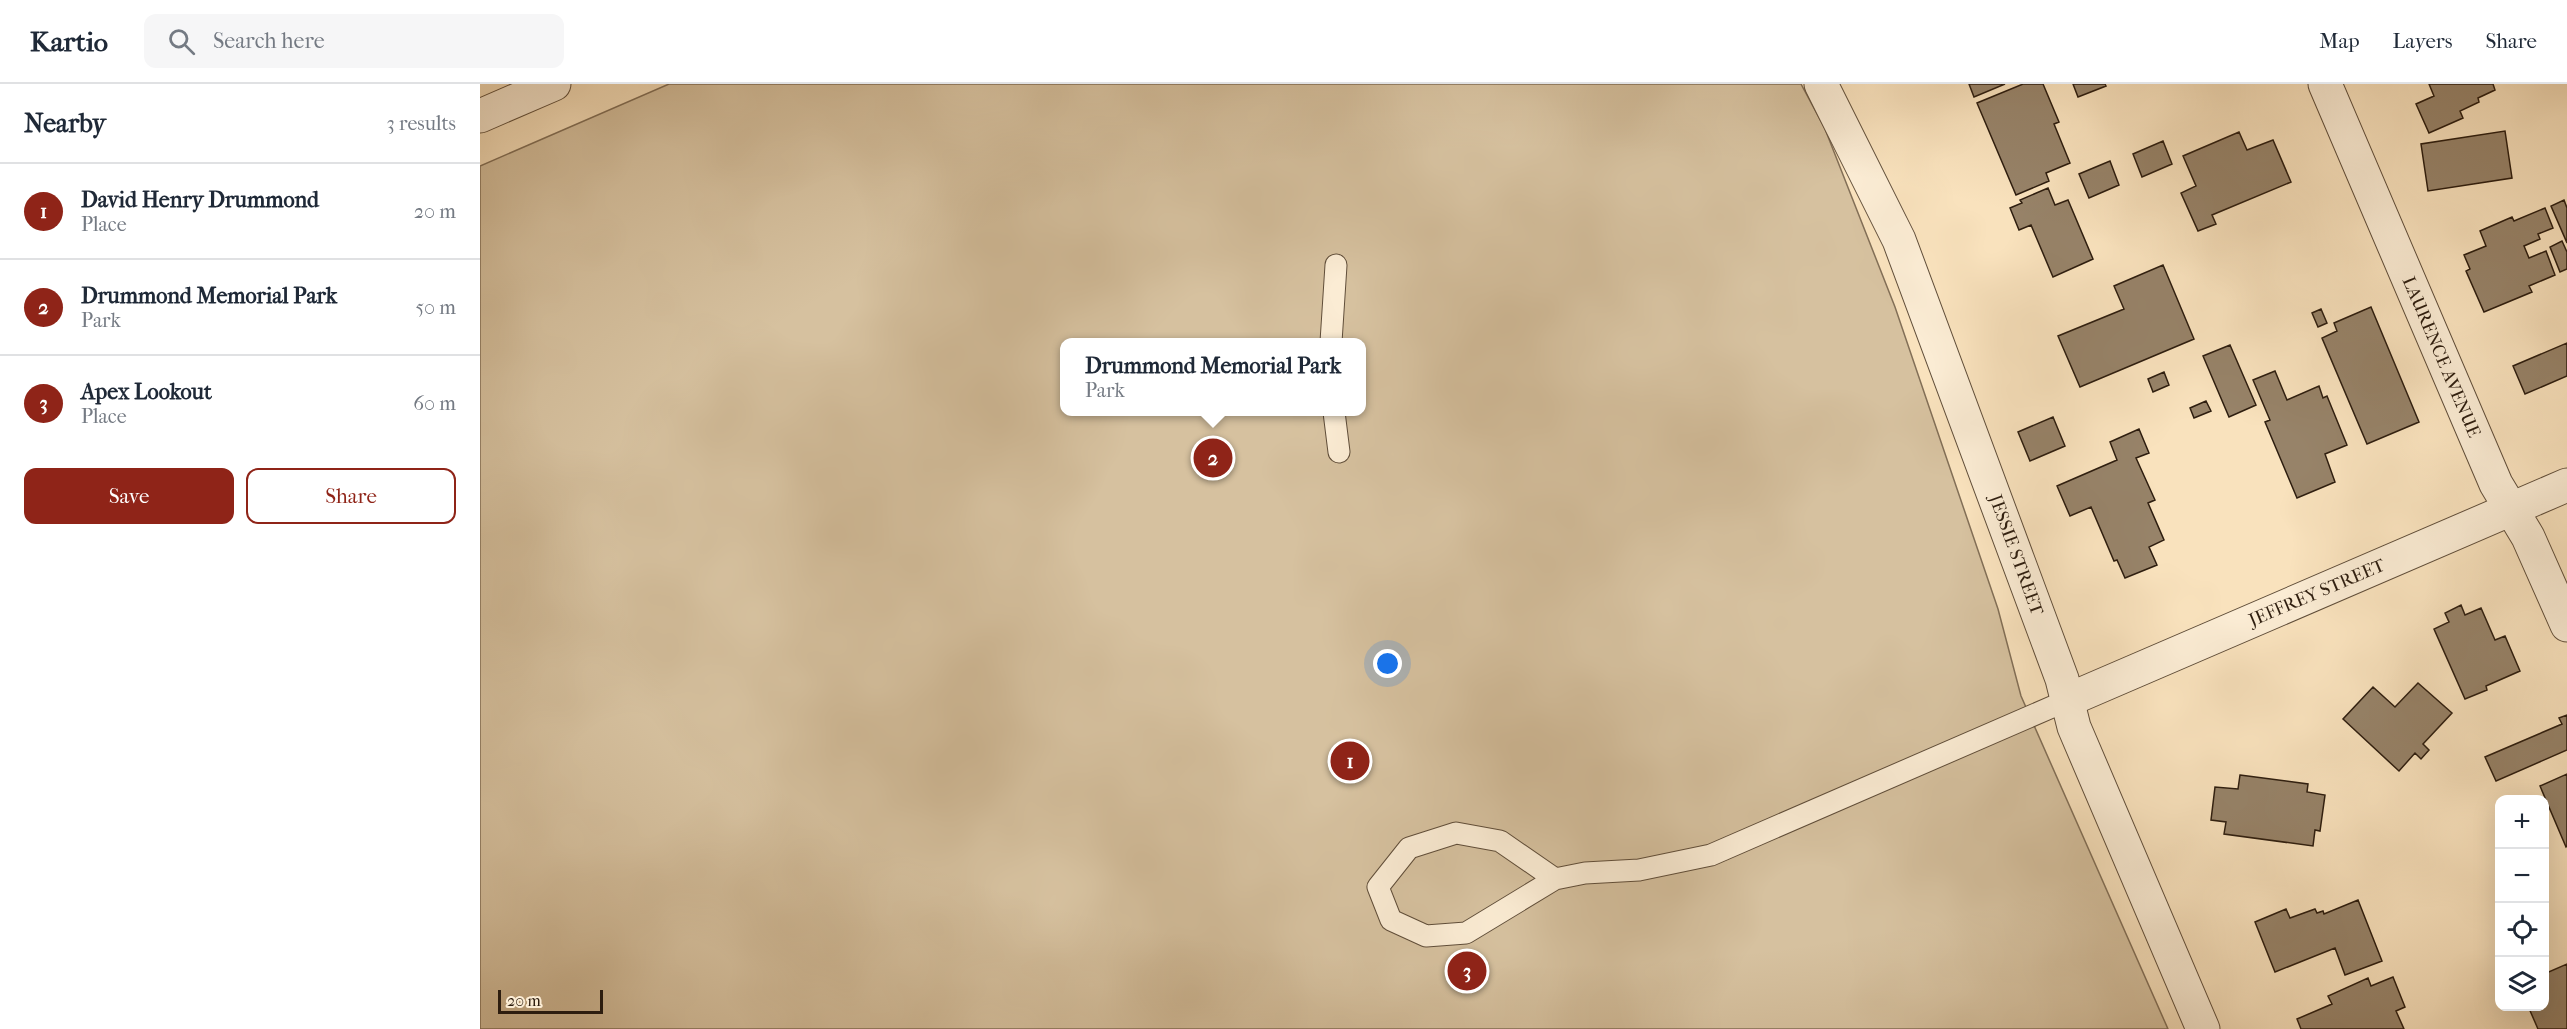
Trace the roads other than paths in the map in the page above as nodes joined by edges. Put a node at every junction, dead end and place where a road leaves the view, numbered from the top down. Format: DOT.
graph roads {
  1 [pos="554,84"];
  2 [pos="1821,84"];
  3 [pos="2325,84"];
  4 [pos="480,116"];
  5 [pos="1336,265"];
  6 [pos="1331,338"];
  7 [pos="1335,416"];
  8 [pos="1339,452"];
  9 [pos="2567,485"];
  10 [pos="2512,509"];
  11 [pos="2567,625"];
  12 [pos="2068,700"];
  13 [pos="1555,879"];
  14 [pos="2203,1029"];
  1 -- 4 [label="street"];
  2 -- 12 [label="street, JESSIE STREET"];
  3 -- 10 [label="street, LAURENCE AVENUE"];
  5 -- 6 [label="lane"];
  7 -- 8 [label="lane"];
  9 -- 10 [label="street, JEFFREY STREET"];
  10 -- 11 [label="street, LAURENCE AVENUE"];
  10 -- 12 [label="street, JEFFREY STREET"];
  12 -- 13 [label="lane"];
  12 -- 14 [label="street, JESSIE STREET"];
  13 -- 13 [label="lane"];
}
